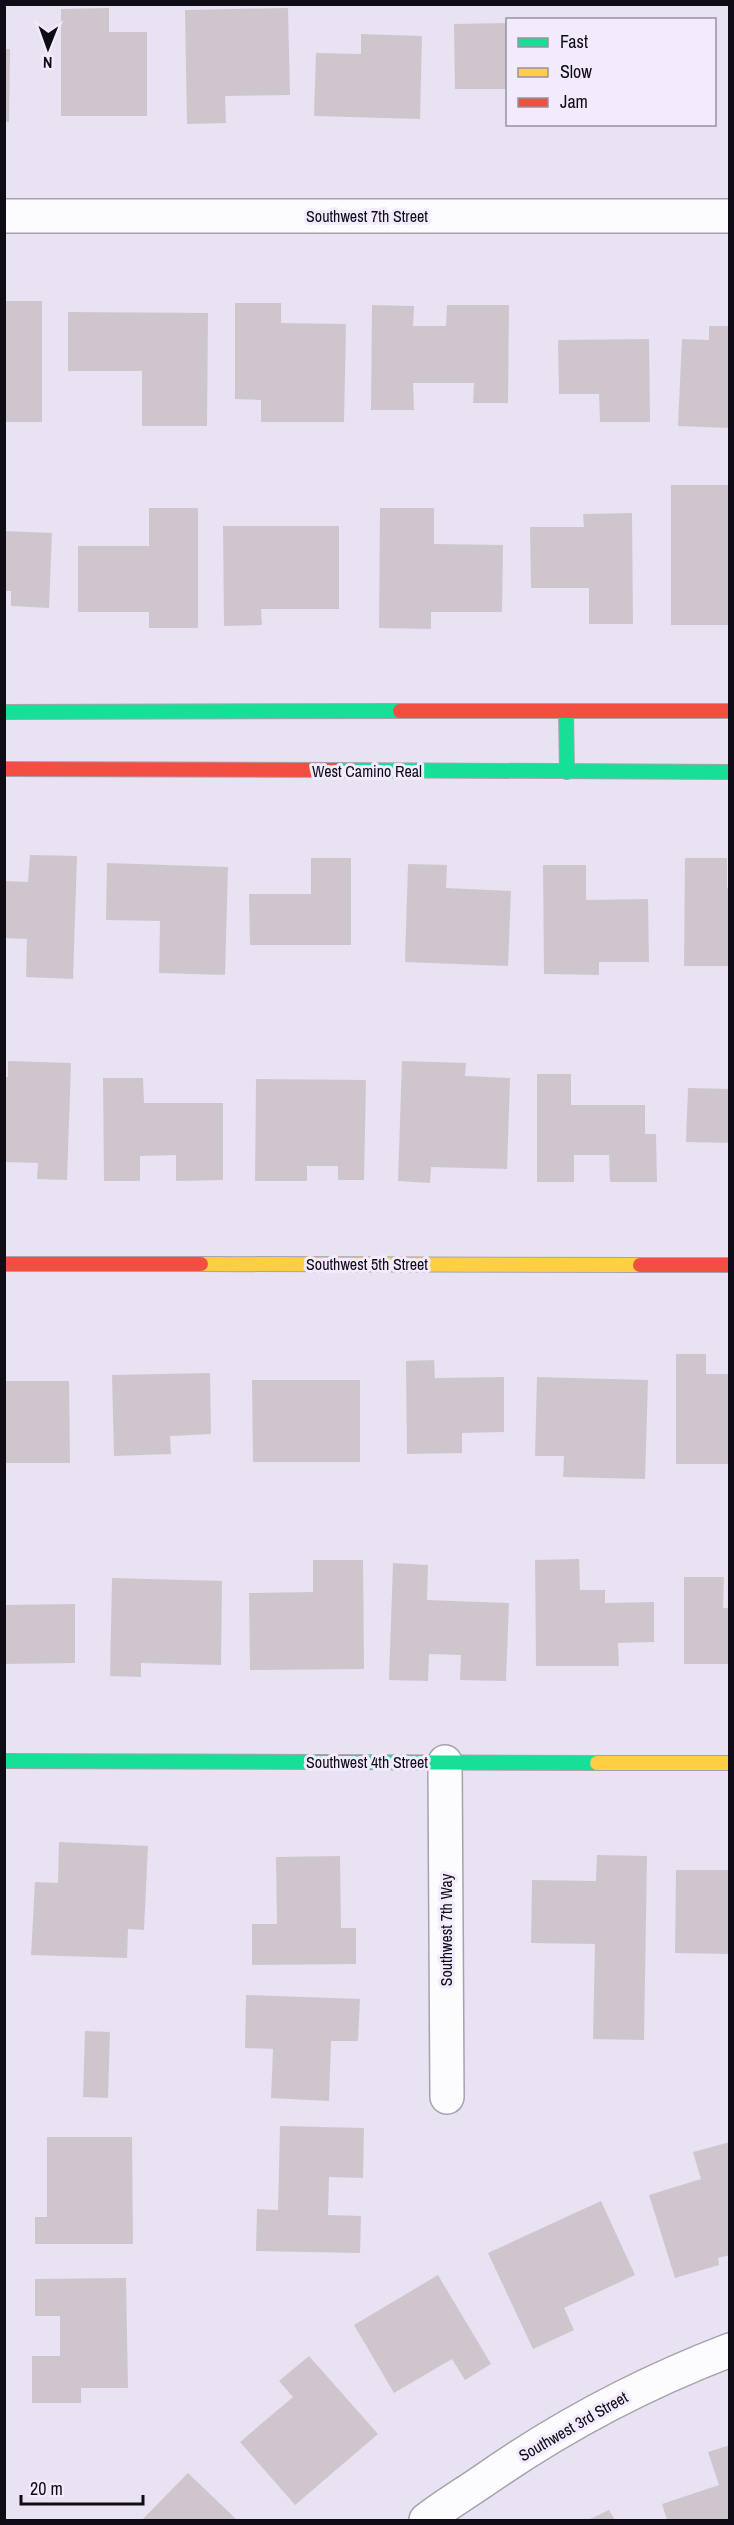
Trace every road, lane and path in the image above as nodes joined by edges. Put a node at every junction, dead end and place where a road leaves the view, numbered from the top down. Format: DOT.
graph roads {
  1 [pos="4,216"];
  2 [pos="729,216"];
  3 [pos="566,711"];
  4 [pos="729,711"];
  5 [pos="4,712"];
  6 [pos="4,769"];
  7 [pos="567,772"];
  8 [pos="729,772"];
  9 [pos="4,1264"];
  10 [pos="729,1265"];
  11 [pos="4,1761"];
  12 [pos="446,1762"];
  13 [pos="729,1763"];
  14 [pos="447,2097"];
  15 [pos="729,2350"];
  16 [pos="426,2520"];
  1 -- 2 [label="street, Southwest 7th Street"];
  3 -- 4 [label="street"];
  3 -- 5 [label="street"];
  3 -- 7 [label="street"];
  6 -- 7 [label="street, West Camino Real"];
  7 -- 8 [label="street, West Camino Real"];
  9 -- 10 [label="street, Southwest 5th Street"];
  11 -- 12 [label="street, Southwest 4th Street"];
  12 -- 13 [label="street, Southwest 4th Street"];
  12 -- 14 [label="street, Southwest 7th Way"];
  15 -- 16 [label="street, Southwest 3rd Street"];
}
